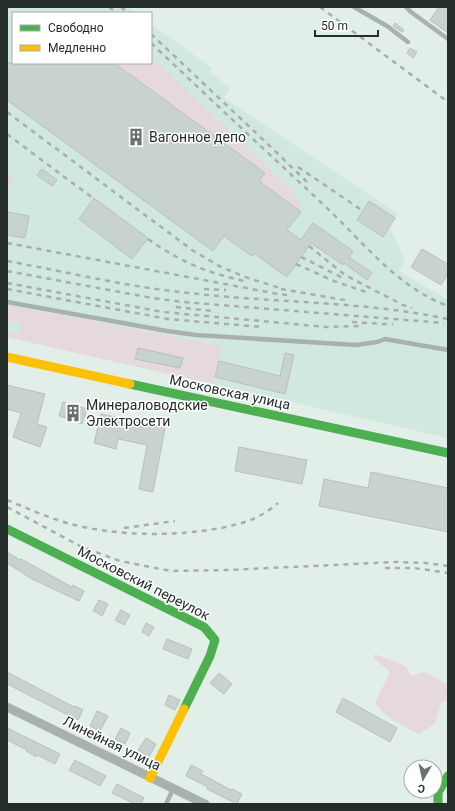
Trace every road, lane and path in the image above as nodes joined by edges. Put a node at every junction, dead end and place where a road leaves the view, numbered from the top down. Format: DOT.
graph roads {
  1 [pos="354,7"];
  2 [pos="406,7"];
  3 [pos="448,39"];
  4 [pos="408,42"];
  5 [pos="7,302"];
  6 [pos="448,350"];
  7 [pos="7,357"];
  8 [pos="448,453"];
  9 [pos="7,529"];
  10 [pos="7,707"];
  11 [pos="448,776"];
  12 [pos="150,778"];
  13 [pos="173,789"];
  14 [pos="166,804"];
  15 [pos="205,804"];
  16 [pos="438,804"];
  1 -- 4 [label="lane"];
  2 -- 3 [label="lane"];
  5 -- 6 [label="lane"];
  7 -- 8 [label="street, Московская улица"];
  9 -- 12 [label="street, Московский переулок"];
  10 -- 12 [label="street, Линейная улица"];
  11 -- 16 [label="street"];
  12 -- 13 [label="street, Линейная улица"];
  13 -- 14 [label="lane"];
  13 -- 15 [label="street, Линейная улица"];
}
